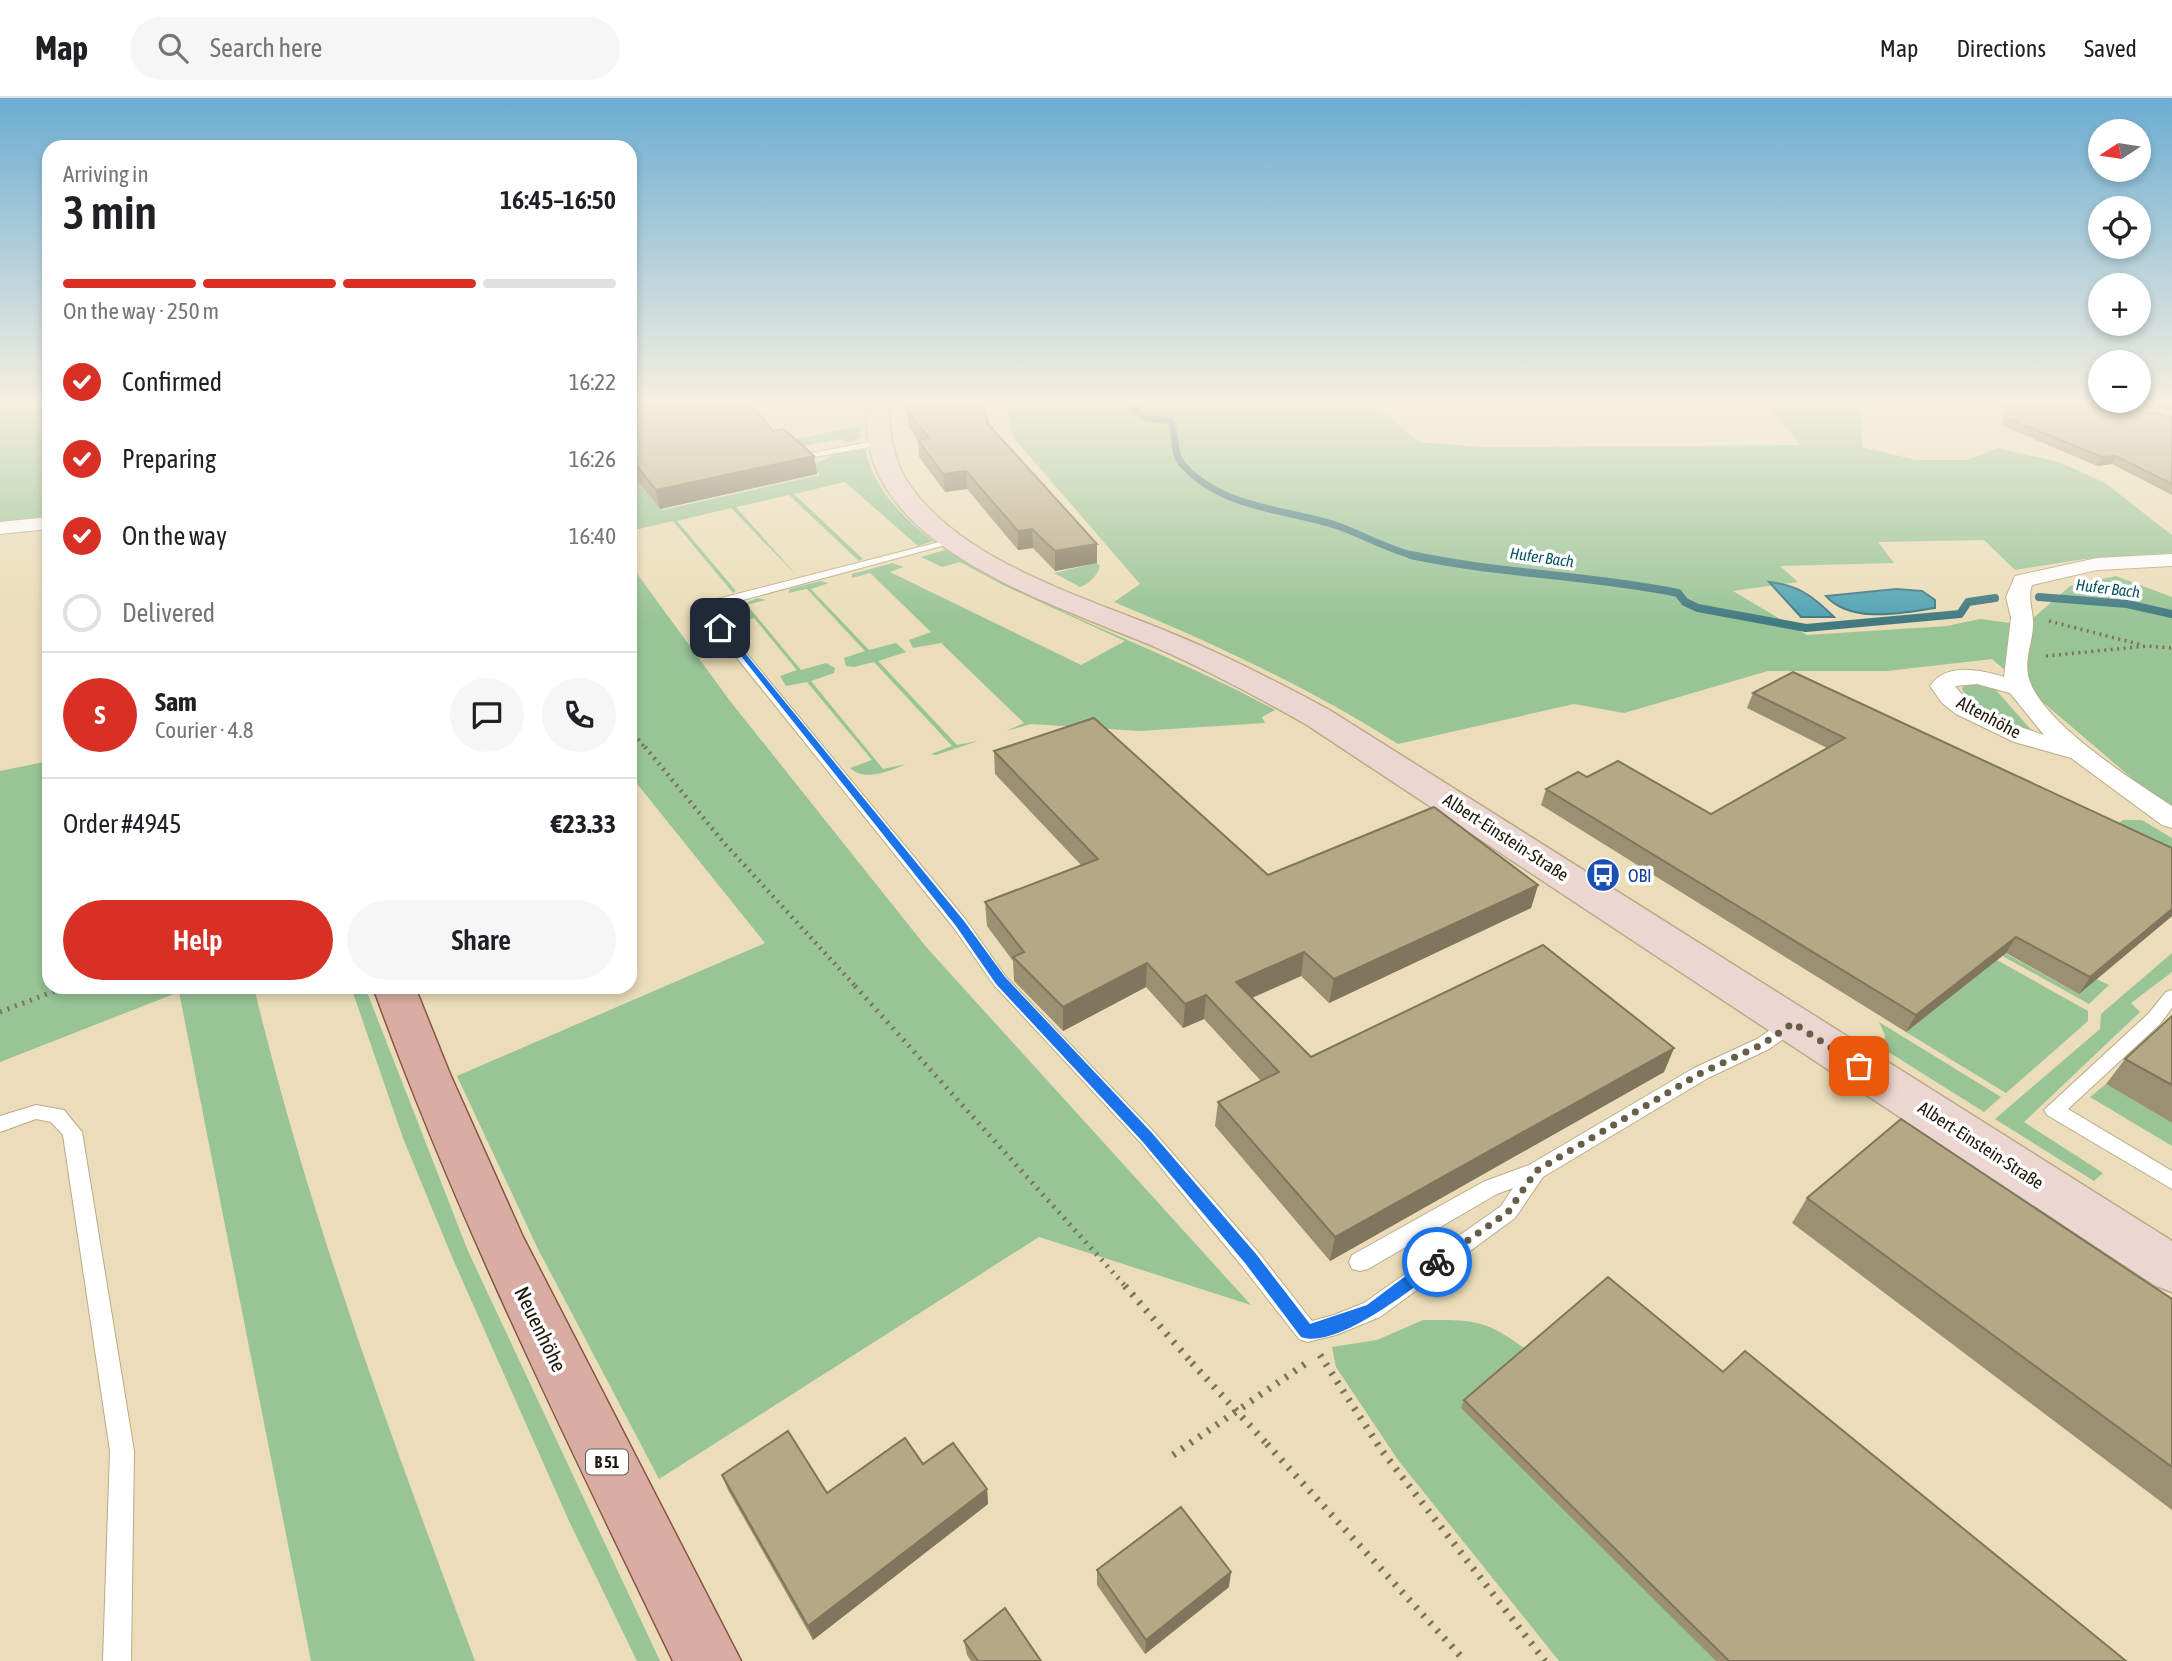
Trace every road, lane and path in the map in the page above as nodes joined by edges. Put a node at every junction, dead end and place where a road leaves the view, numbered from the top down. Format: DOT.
graph roads {
  1 [pos="892,476"];
  2 [pos="42,524"];
  3 [pos="0,528"];
  4 [pos="955,541"];
  5 [pos="2172,560"];
  6 [pos="2024,615"];
  7 [pos="2147,646"];
  8 [pos="2172,648"];
  9 [pos="2018,659"];
  10 [pos="2021,688"];
  11 [pos="637,737"];
  12 [pos="2082,753"];
  13 [pos="2172,819"];
  14 [pos="47,994"];
  15 [pos="397,994"];
  16 [pos="2172,996"];
  17 [pos="0,1012"];
  18 [pos="1793,1023"];
  19 [pos="0,1124"];
  20 [pos="1536,1171"];
  21 [pos="2172,1181"];
  22 [pos="1360,1262"];
  23 [pos="2172,1269"];
  24 [pos="1307,1332"];
  25 [pos="1173,1455"];
  26 [pos="117,1661"];
  27 [pos="708,1661"];
  28 [pos="1465,1661"];
  29 [pos="1545,1661"];
  1 -- 4 [label="street, Albert-Einstein-Straße"];
  2 -- 3 [label="street"];
  4 -- 18 [label="street, Albert-Einstein-Straße"];
  4 -- 24 [label="lane"];
  5 -- 6 [label="street"];
  6 -- 7 [label="path"];
  6 -- 9 [label="street"];
  7 -- 8 [label="path"];
  7 -- 9 [label="path"];
  9 -- 10 [label="street"];
  10 -- 12 [label="street, Altenhöhe"];
  10 -- 12 [label="street, Altenhöhe"];
  11 -- 28 [label="path, bridge"];
  12 -- 13 [label="street, Altenhöhe"];
  14 -- 17 [label="path"];
  15 -- 27 [label="main road, Neuenhöhe / B 51"];
  16 -- 21 [label="lane"];
  18 -- 20 [label="lane"];
  18 -- 23 [label="street, Albert-Einstein-Straße"];
  19 -- 26 [label="lane"];
  20 -- 22 [label="lane"];
  20 -- 24 [label="lane"];
  24 -- 25 [label="path"];
  24 -- 29 [label="path"];
}
